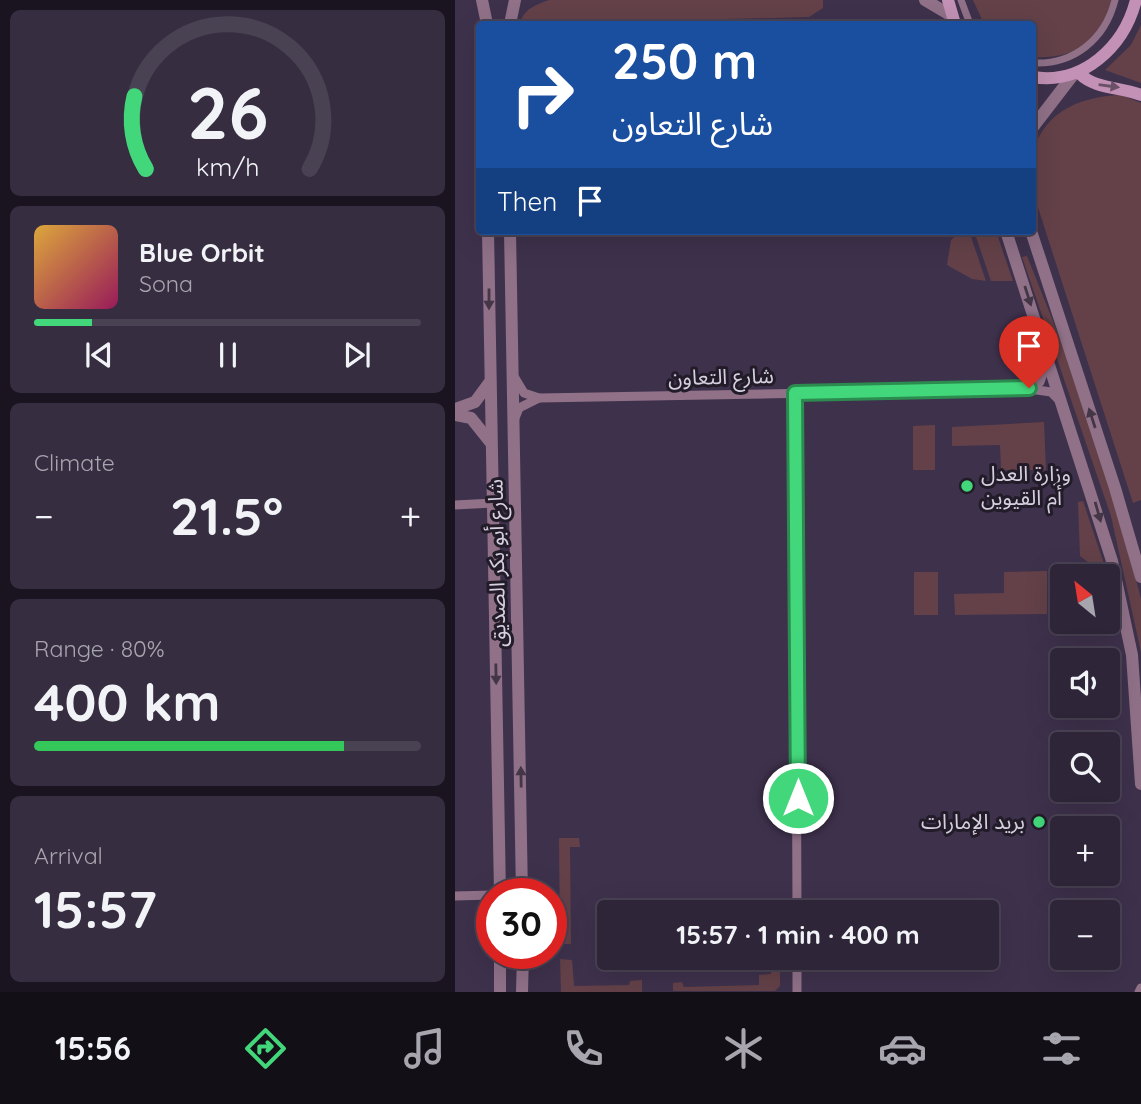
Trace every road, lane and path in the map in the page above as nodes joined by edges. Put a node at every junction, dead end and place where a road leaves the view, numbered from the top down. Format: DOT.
graph roads {
  1 [pos="482,0"];
  2 [pos="515,0"];
  3 [pos="925,0"];
  4 [pos="948,0"];
  5 [pos="961,0"];
  6 [pos="1115,0"];
  7 [pos="1136,0"];
  8 [pos="954,20"];
  9 [pos="486,21"];
  10 [pos="511,21"];
  11 [pos="969,21"];
  12 [pos="1036,63"];
  13 [pos="1076,75"];
  14 [pos="1036,77"];
  15 [pos="1141,95"];
  16 [pos="1036,123"];
  17 [pos="489,235"];
  18 [pos="502,235"];
  19 [pos="510,235"];
  20 [pos="1007,235"];
  21 [pos="1032,235"];
  22 [pos="1014,256"];
  23 [pos="510,342"];
  24 [pos="1070,351"];
  25 [pos="1046,354"];
  26 [pos="489,383"];
  27 [pos="1030,388"];
  28 [pos="795,393"];
  29 [pos="539,398"];
  30 [pos="1064,408"];
  31 [pos="455,410"];
  32 [pos="455,415"];
  33 [pos="514,430"];
  34 [pos="493,447"];
  35 [pos="493,503"];
  36 [pos="455,505"];
  37 [pos="1141,577"];
  38 [pos="497,711"];
  39 [pos="1141,785"];
  40 [pos="521,822"];
  41 [pos="501,878"];
  42 [pos="521,878"];
  43 [pos="476,895"];
  44 [pos="455,896"];
  45 [pos="797,900"];
  46 [pos="501,969"];
  47 [pos="523,969"];
  48 [pos="797,970"];
  49 [pos="501,992"];
  50 [pos="522,992"];
  51 [pos="797,992"];
  1 -- 9 [label="street"];
  2 -- 10 [label="street"];
  3 -- 8 [label="street"];
  4 -- 8 [label="main road"];
  5 -- 11 [label="street"];
  6 -- 12 [label="street"];
  7 -- 13 [label="main road"];
  13 -- 14 [label="main road"];
  13 -- 15 [label="main road, one-way"];
  13 -- 16 [label="street"];
  17 -- 26 [label="street, شارع أبو بكر الصديق, one-way"];
  18 -- 23 [label="street"];
  19 -- 23 [label="street, شارع أبو بكر الصديق"];
  20 -- 22 [label="street"];
  21 -- 24 [label="street"];
  22 -- 24 [label="street"];
  22 -- 25 [label="street, one-way"];
  23 -- 29 [label="street"];
  23 -- 33 [label="street, شارع أبو بكر الصديق"];
  37 -- 24 [label="street, one-way"];
  25 -- 27 [label="street"];
  25 -- 30 [label="street"];
  26 -- 31 [label="street"];
  26 -- 34 [label="street, شارع أبو بكر الصديق"];
  27 -- 28 [label="street, شارع التعاون"];
  27 -- 30 [label="street, شارع التعاون"];
  28 -- 29 [label="street, شارع التعاون"];
  28 -- 45 [label="street"];
  29 -- 33 [label="street"];
  30 -- 39 [label="street, one-way"];
  32 -- 34 [label="street"];
  40 -- 33 [label="street, شارع أبو بكر الصديق, one-way"];
  34 -- 35 [label="street, شارع أبو بكر الصديق"];
  35 -- 36 [label="street"];
  35 -- 38 [label="street, شارع أبو بكر الصديق, one-way"];
  38 -- 40 [label="street"];
  38 -- 41 [label="street, شارع أبو بكر الصديق"];
  40 -- 42 [label="street, شارع أبو بكر الصديق"];
  43 -- 44 [label="street"];
  46 -- 49 [label="street"];
  47 -- 50 [label="street"];
  48 -- 51 [label="street"];
}
